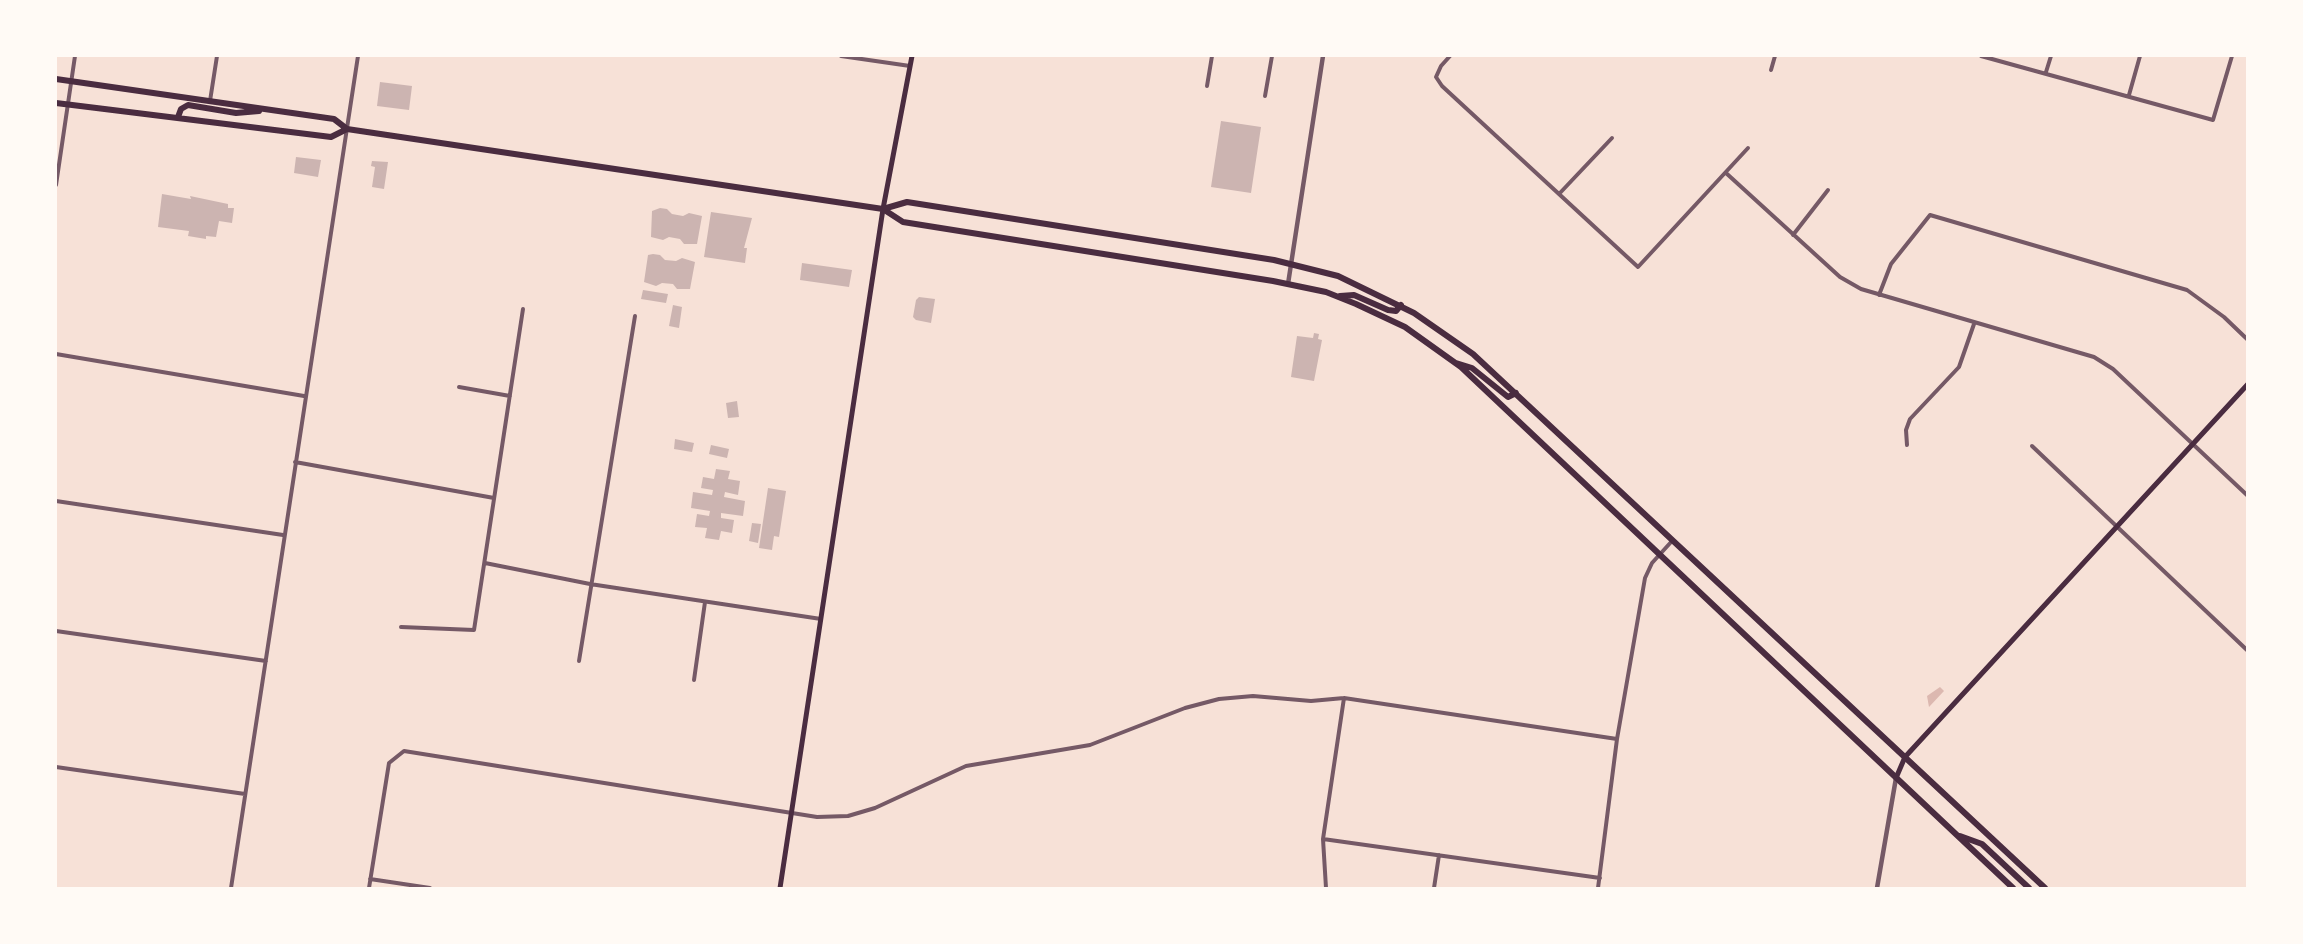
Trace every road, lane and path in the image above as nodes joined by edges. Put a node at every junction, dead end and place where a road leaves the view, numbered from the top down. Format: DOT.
graph roads {
  1 [pos="75,56"];
  2 [pos="217,56"];
  3 [pos="358,56"];
  4 [pos="842,56"];
  5 [pos="912,56"];
  6 [pos="1212,56"];
  7 [pos="1272,56"];
  8 [pos="1323,56"];
  9 [pos="1450,56"];
  10 [pos="1775,56"];
  11 [pos="1982,56"];
  12 [pos="2051,56"];
  13 [pos="2140,56"];
  14 [pos="2232,56"];
  15 [pos="910,66"];
  16 [pos="1771,70"];
  17 [pos="2046,72"];
  18 [pos="56,79"];
  19 [pos="70,81"];
  20 [pos="1207,86"];
  21 [pos="2129,95"];
  22 [pos="1265,96"];
  23 [pos="210,102"];
  24 [pos="56,103"];
  25 [pos="67,105"];
  26 [pos="265,109"];
  27 [pos="178,117"];
  28 [pos="347,129"];
  29 [pos="1612,138"];
  30 [pos="1748,148"];
  31 [pos="1726,173"];
  32 [pos="56,185"];
  33 [pos="1828,190"];
  34 [pos="1559,194"];
  35 [pos="883,209"];
  36 [pos="1793,235"];
  37 [pos="1292,264"];
  38 [pos="1288,284"];
  39 [pos="1879,295"];
  40 [pos="1337,296"];
  41 [pos="1401,305"];
  42 [pos="523,309"];
  43 [pos="635,316"];
  44 [pos="1974,324"];
  45 [pos="2247,340"];
  46 [pos="56,354"];
  47 [pos="1455,363"];
  48 [pos="2247,384"];
  49 [pos="459,387"];
  50 [pos="1516,393"];
  51 [pos="304,396"];
  52 [pos="510,396"];
  53 [pos="2193,444"];
  54 [pos="1907,445"];
  55 [pos="2032,446"];
  56 [pos="295,462"];
  57 [pos="2247,496"];
  58 [pos="494,498"];
  59 [pos="56,501"];
  60 [pos="2118,527"];
  61 [pos="283,535"];
  62 [pos="1672,541"];
  63 [pos="1660,554"];
  64 [pos="484,563"];
  65 [pos="590,584"];
  66 [pos="705,602"];
  67 [pos="821,619"];
  68 [pos="401,627"];
  69 [pos="56,631"];
  70 [pos="2247,651"];
  71 [pos="266,661"];
  72 [pos="579,661"];
  73 [pos="694,680"];
  74 [pos="1344,698"];
  75 [pos="1617,739"];
  76 [pos="1905,757"];
  77 [pos="56,767"];
  78 [pos="1896,778"];
  79 [pos="245,795"];
  80 [pos="792,813"];
  81 [pos="1956,835"];
  82 [pos="1323,839"];
  83 [pos="1439,855"];
  84 [pos="1600,878"];
  85 [pos="370,879"];
  86 [pos="231,888"];
  87 [pos="369,888"];
  88 [pos="430,888"];
  89 [pos="780,888"];
  90 [pos="1326,888"];
  91 [pos="1434,888"];
  92 [pos="1598,888"];
  93 [pos="1877,888"];
  94 [pos="2013,888"];
  95 [pos="2029,888"];
  96 [pos="2045,888"];
  1 -- 19 [label="street"];
  2 -- 23 [label="street"];
  3 -- 28 [label="street"];
  4 -- 15 [label="street"];
  5 -- 15 [label="main road"];
  6 -- 20 [label="street"];
  7 -- 22 [label="street"];
  8 -- 37 [label="street"];
  9 -- 34 [label="street"];
  10 -- 16 [label="street"];
  11 -- 17 [label="street"];
  12 -- 17 [label="street"];
  13 -- 21 [label="street"];
  14 -- 21 [label="street"];
  15 -- 35 [label="main road"];
  17 -- 21 [label="street"];
  18 -- 19 [label="main road"];
  19 -- 23 [label="main road"];
  19 -- 25 [label="street"];
  23 -- 26 [label="main road"];
  24 -- 25 [label="main road"];
  25 -- 27 [label="main road"];
  25 -- 32 [label="street"];
  26 -- 27 [label="main road"];
  26 -- 28 [label="main road"];
  27 -- 28 [label="main road"];
  28 -- 35 [label="main road"];
  28 -- 51 [label="street"];
  29 -- 34 [label="street"];
  30 -- 31 [label="street"];
  31 -- 34 [label="street"];
  31 -- 36 [label="street"];
  33 -- 36 [label="street"];
  35 -- 37 [label="main road"];
  35 -- 38 [label="main road"];
  35 -- 67 [label="main road"];
  36 -- 39 [label="street"];
  37 -- 38 [label="street"];
  37 -- 41 [label="main road"];
  38 -- 40 [label="main road"];
  39 -- 44 [label="street"];
  39 -- 45 [label="street"];
  40 -- 41 [label="main road"];
  40 -- 47 [label="main road"];
  41 -- 50 [label="main road"];
  42 -- 52 [label="street"];
  43 -- 65 [label="street"];
  44 -- 53 [label="street"];
  44 -- 54 [label="street"];
  46 -- 51 [label="street"];
  47 -- 50 [label="main road"];
  47 -- 63 [label="main road"];
  48 -- 53 [label="main road"];
  49 -- 52 [label="street"];
  50 -- 62 [label="main road"];
  51 -- 56 [label="street"];
  52 -- 58 [label="street"];
  53 -- 57 [label="street"];
  53 -- 60 [label="main road"];
  55 -- 60 [label="street"];
  56 -- 58 [label="street"];
  56 -- 61 [label="street"];
  58 -- 64 [label="street"];
  59 -- 61 [label="street"];
  60 -- 70 [label="street"];
  60 -- 76 [label="main road"];
  61 -- 71 [label="street"];
  62 -- 63 [label="street"];
  62 -- 76 [label="main road"];
  63 -- 75 [label="street"];
  63 -- 78 [label="main road"];
  64 -- 65 [label="street"];
  64 -- 68 [label="street"];
  65 -- 66 [label="street"];
  65 -- 72 [label="street"];
  66 -- 67 [label="street"];
  66 -- 73 [label="street"];
  67 -- 80 [label="main road"];
  69 -- 71 [label="street"];
  71 -- 79 [label="street"];
  74 -- 75 [label="street"];
  74 -- 80 [label="street"];
  74 -- 82 [label="street"];
  75 -- 84 [label="street"];
  76 -- 78 [label="main road"];
  76 -- 96 [label="main road"];
  77 -- 79 [label="street"];
  78 -- 81 [label="main road"];
  78 -- 93 [label="street"];
  79 -- 86 [label="street"];
  80 -- 85 [label="street"];
  80 -- 89 [label="main road"];
  81 -- 94 [label="main road"];
  81 -- 95 [label="main road"];
  82 -- 83 [label="street"];
  82 -- 90 [label="street"];
  83 -- 84 [label="street"];
  83 -- 91 [label="street"];
  84 -- 92 [label="street"];
  85 -- 87 [label="street"];
  85 -- 88 [label="street"];
}
